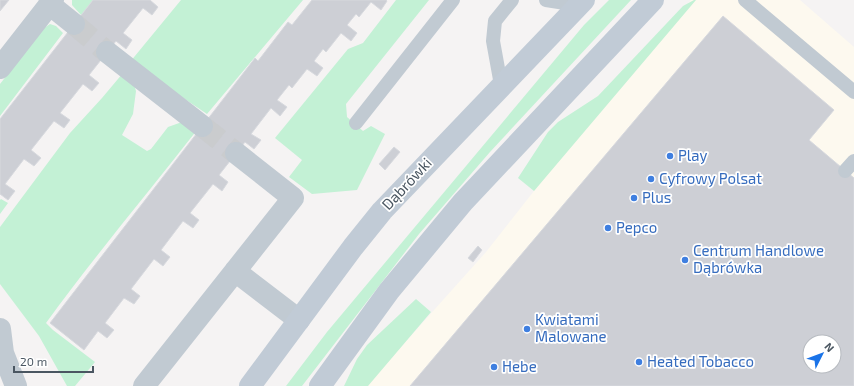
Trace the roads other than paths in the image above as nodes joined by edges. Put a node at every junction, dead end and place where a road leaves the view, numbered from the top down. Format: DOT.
graph roads {
  1 [pos="453,0"];
  2 [pos="512,0"];
  3 [pos="546,0"];
  4 [pos="667,0"];
  5 [pos="745,0"];
  6 [pos="51,2"];
  7 [pos="581,3"];
  8 [pos="647,6"];
  9 [pos="74,24"];
  10 [pos="107,52"];
  11 [pos="0,68"];
  12 [pos="501,85"];
  13 [pos="854,92"];
  14 [pos="356,123"];
  15 [pos="202,126"];
  16 [pos="236,153"];
  17 [pos="235,271"];
  18 [pos="299,320"];
  19 [pos="0,329"];
  20 [pos="16,386"];
  21 [pos="144,386"];
  22 [pos="250,386"];
  23 [pos="320,386"];
  1 -- 14 [label="lane"];
  2 -- 12 [label="lane"];
  3 -- 7 [label="lane"];
  4 -- 8 [label="lane"];
  5 -- 13 [label="lane"];
  6 -- 9 [label="street"];
  6 -- 11 [label="street"];
  7 -- 12 [label="main road, Dąbrówki"];
  8 -- 23 [label="main road"];
  10 -- 15 [label="street"];
  12 -- 18 [label="main road, Dąbrówki"];
  16 -- 17 [label="street"];
  17 -- 18 [label="street"];
  17 -- 21 [label="street"];
  18 -- 22 [label="main road, Dąbrówki"];
  19 -- 20 [label="street"];
}
